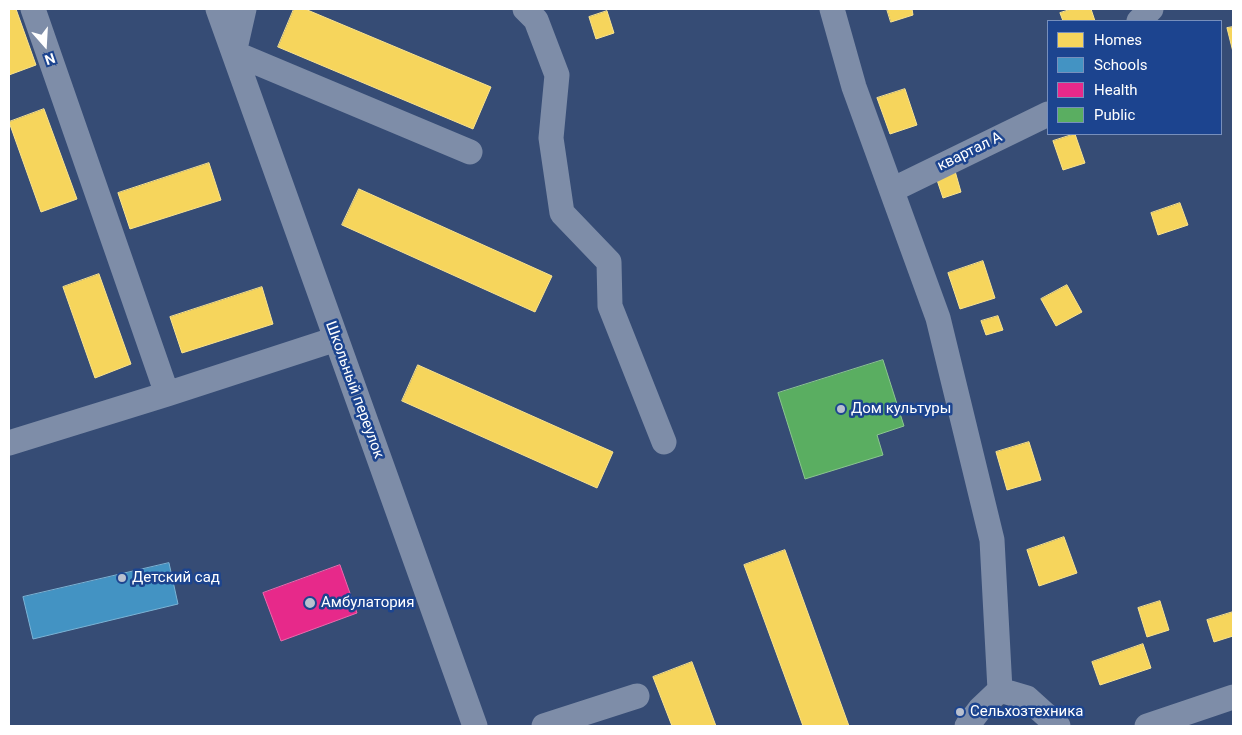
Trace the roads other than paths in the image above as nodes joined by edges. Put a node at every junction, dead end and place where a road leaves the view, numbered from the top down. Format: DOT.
graph roads {
  1 [pos="33,9"];
  2 [pos="218,9"];
  3 [pos="244,9"];
  4 [pos="525,9"];
  5 [pos="832,9"];
  6 [pos="1151,9"];
  7 [pos="1140,20"];
  8 [pos="234,53"];
  9 [pos="1047,114"];
  10 [pos="470,152"];
  11 [pos="892,190"];
  12 [pos="336,339"];
  13 [pos="167,394"];
  14 [pos="664,442"];
  15 [pos="9,443"];
  16 [pos="1000,690"];
  17 [pos="637,696"];
  18 [pos="1233,697"];
  19 [pos="475,726"];
  20 [pos="544,726"];
  21 [pos="967,726"];
  22 [pos="1058,726"];
  23 [pos="1147,726"];
  1 -- 13 [label="street"];
  2 -- 8 [label="street, Школьный переулок"];
  3 -- 8 [label="street"];
  4 -- 14 [label="street"];
  5 -- 11 [label="street"];
  6 -- 7 [label="street"];
  8 -- 10 [label="street"];
  8 -- 12 [label="street, Школьный переулок"];
  9 -- 11 [label="street, квартал А"];
  11 -- 16 [label="street"];
  12 -- 13 [label="street"];
  12 -- 19 [label="street, Школьный переулок"];
  13 -- 15 [label="street"];
  16 -- 21 [label="street"];
  16 -- 22 [label="street"];
  17 -- 20 [label="street"];
  18 -- 23 [label="street"];
}
